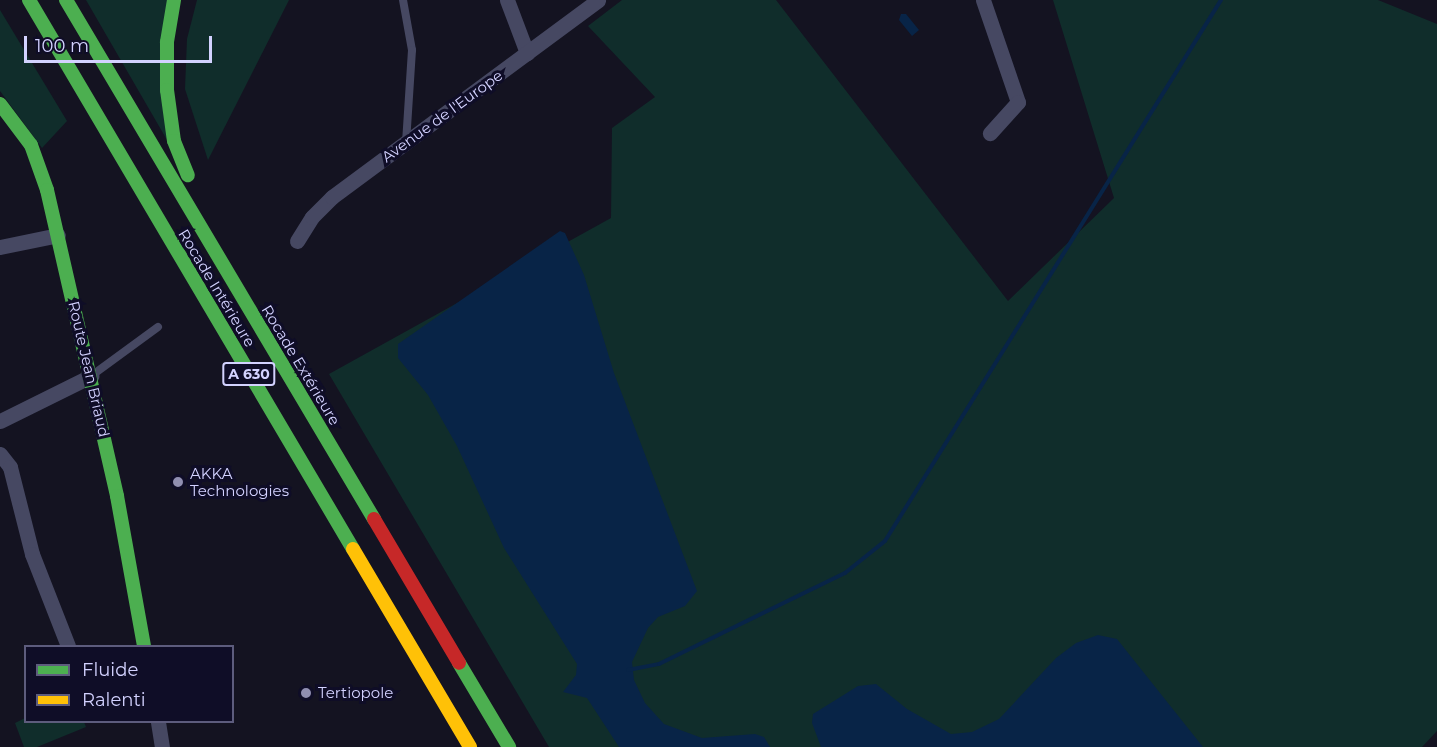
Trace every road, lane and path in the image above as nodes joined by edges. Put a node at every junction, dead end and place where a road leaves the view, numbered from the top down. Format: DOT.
graph roads {
  1 [pos="29,0"];
  2 [pos="66,0"];
  3 [pos="174,0"];
  4 [pos="403,0"];
  5 [pos="507,0"];
  6 [pos="598,0"];
  7 [pos="982,0"];
  8 [pos="527,53"];
  9 [pos="0,104"];
  10 [pos="990,133"];
  11 [pos="406,142"];
  12 [pos="58,235"];
  13 [pos="297,241"];
  14 [pos="0,247"];
  15 [pos="226,272"];
  16 [pos="158,327"];
  17 [pos="91,376"];
  18 [pos="0,421"];
  19 [pos="0,454"];
  20 [pos="68,645"];
  21 [pos="144,645"];
  22 [pos="158,723"];
  23 [pos="162,747"];
  24 [pos="470,747"];
  25 [pos="509,747"];
  1 -- 24 [label="main road, Rocade Intérieure / A 630"];
  2 -- 15 [label="main road, Rocade Extérieure / A 630"];
  3 -- 15 [label="main road"];
  4 -- 11 [label="lane"];
  5 -- 8 [label="street"];
  6 -- 8 [label="street, Avenue de l'Europe"];
  7 -- 10 [label="street"];
  8 -- 11 [label="street, Avenue de l'Europe"];
  9 -- 12 [label="main road, Route Jean Briaud"];
  11 -- 13 [label="street, Avenue de l'Europe"];
  12 -- 14 [label="street"];
  12 -- 17 [label="main road, Route Jean Briaud"];
  15 -- 25 [label="main road, Rocade Extérieure / A 630"];
  16 -- 17 [label="lane"];
  17 -- 18 [label="street"];
  17 -- 21 [label="main road, Route Jean Briaud"];
  19 -- 20 [label="street"];
  22 -- 23 [label="street"];
}
